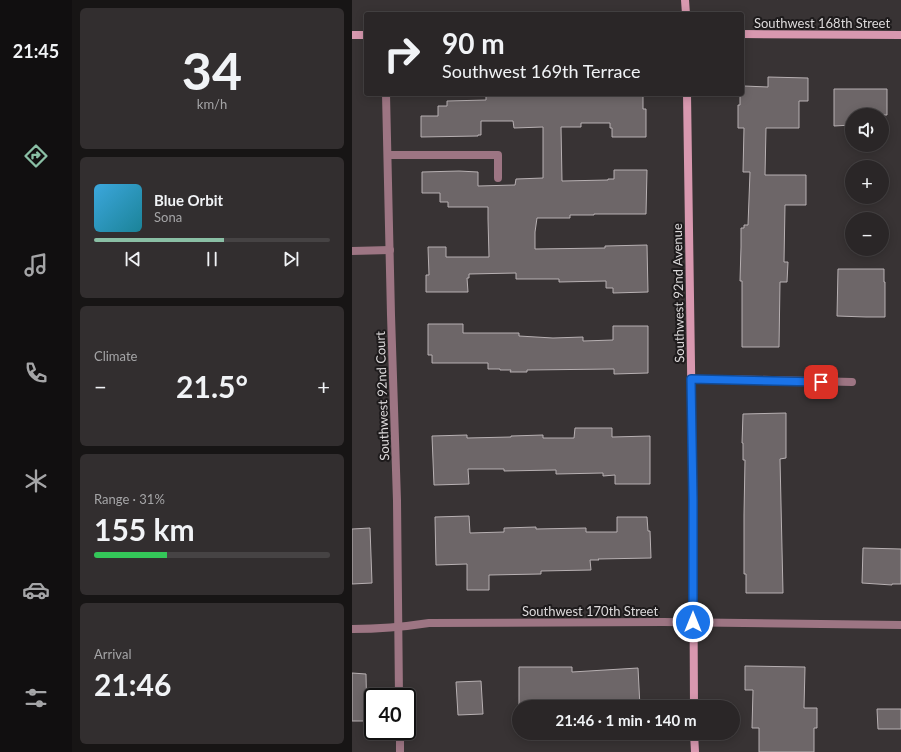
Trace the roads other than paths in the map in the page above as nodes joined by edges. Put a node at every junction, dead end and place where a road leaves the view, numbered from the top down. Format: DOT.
graph roads {
  1 [pos="685,0"];
  2 [pos="686,12"];
  3 [pos="744,34"];
  4 [pos="352,35"];
  5 [pos="364,35"];
  6 [pos="901,35"];
  7 [pos="386,96"];
  8 [pos="687,96"];
  9 [pos="388,155"];
  10 [pos="498,178"];
  11 [pos="390,250"];
  12 [pos="352,251"];
  13 [pos="691,379"];
  14 [pos="852,382"];
  15 [pos="693,622"];
  16 [pos="901,625"];
  17 [pos="398,627"];
  18 [pos="352,629"];
  19 [pos="399,688"];
  20 [pos="694,700"];
  21 [pos="400,740"];
  22 [pos="694,740"];
  23 [pos="400,752"];
  24 [pos="695,752"];
  1 -- 2 [label="street"];
  3 -- 6 [label="street, Southwest 168th Street"];
  4 -- 5 [label="street"];
  7 -- 9 [label="street, Southwest 92nd Court"];
  8 -- 13 [label="street, Southwest 92nd Avenue"];
  9 -- 10 [label="street"];
  9 -- 11 [label="street, Southwest 92nd Court"];
  11 -- 12 [label="street"];
  11 -- 17 [label="street, Southwest 92nd Court"];
  13 -- 14 [label="street"];
  13 -- 15 [label="street, Southwest 92nd Avenue"];
  15 -- 16 [label="street, Southwest 170th Street"];
  15 -- 17 [label="street, Southwest 170th Street"];
  15 -- 20 [label="street, Southwest 92nd Avenue"];
  17 -- 18 [label="street, Southwest 170th Street"];
  17 -- 19 [label="street, Southwest 92nd Court"];
  21 -- 23 [label="street"];
  22 -- 24 [label="street"];
}
